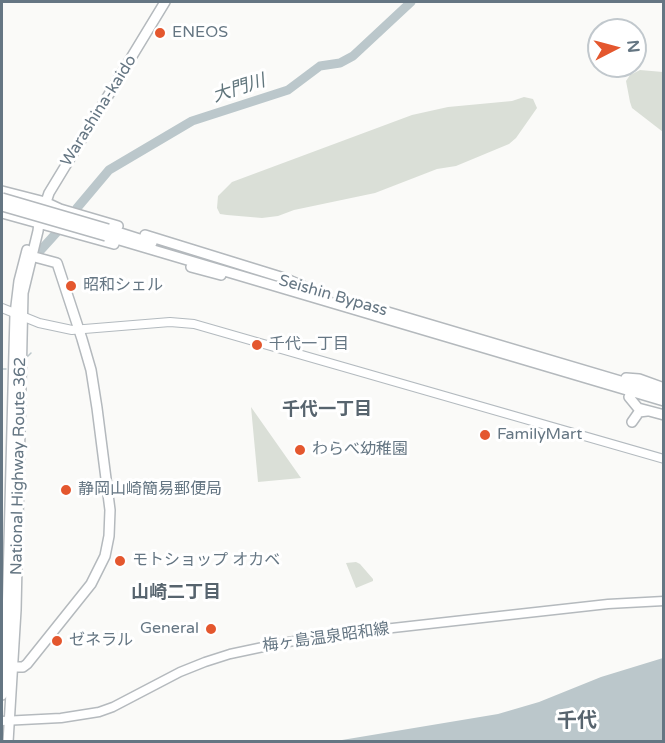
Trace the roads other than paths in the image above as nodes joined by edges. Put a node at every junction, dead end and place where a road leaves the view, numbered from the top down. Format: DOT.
graph roads {
  1 [pos="165,2"];
  2 [pos="2,191"];
  3 [pos="2,198"];
  4 [pos="45,202"];
  5 [pos="2,206"];
  6 [pos="2,213"];
  7 [pos="39,223"];
  8 [pos="107,233"];
  9 [pos="31,256"];
  10 [pos="314,291"];
  11 [pos="340,301"];
  12 [pos="2,308"];
  13 [pos="18,315"];
  14 [pos="80,329"];
  15 [pos="626,378"];
  16 [pos="663,387"];
  17 [pos="635,392"];
  18 [pos="663,394"];
  19 [pos="663,401"];
  20 [pos="648,411"];
  21 [pos="663,415"];
  22 [pos="632,422"];
  23 [pos="663,459"];
  24 [pos="663,601"];
  25 [pos="12,667"];
  26 [pos="2,695"];
  27 [pos="7,722"];
  28 [pos="9,741"];
  1 -- 4 [label="highway, Warashina-kaido"];
  2 -- 4 [label="highway"];
  3 -- 8 [label="highway, Seishin Bypass, bridge"];
  4 -- 7 [label="highway, Warashina-kaido"];
  4 -- 10 [label="highway"];
  5 -- 8 [label="highway, Seishin Bypass, bridge"];
  6 -- 7 [label="highway"];
  7 -- 9 [label="highway, National Highway Route 362"];
  7 -- 11 [label="highway"];
  7 -- 13 [label="highway, National Highway Route 362"];
  8 -- 10 [label="highway, Seishin Bypass"];
  8 -- 11 [label="highway, Seishin Bypass"];
  9 -- 13 [label="highway, National Highway Route 362"];
  9 -- 14 [label="highway"];
  10 -- 11 [label="highway, Seishin Bypass"];
  11 -- 17 [label="highway, Seishin Bypass"];
  12 -- 13 [label="street"];
  13 -- 14 [label="street"];
  13 -- 25 [label="highway, National Highway Route 362"];
  13 -- 26 [label="highway, National Highway Route 362"];
  14 -- 23 [label="street"];
  14 -- 25 [label="highway"];
  15 -- 16 [label="highway"];
  17 -- 18 [label="highway, Seishin Bypass"];
  17 -- 19 [label="highway, Seishin Bypass"];
  17 -- 20 [label="highway"];
  20 -- 21 [label="highway"];
  20 -- 22 [label="highway"];
  24 -- 27 [label="main road, 梅ヶ島温泉昭和線"];
  25 -- 27 [label="highway, National Highway Route 362"];
  27 -- 28 [label="highway"];
}
